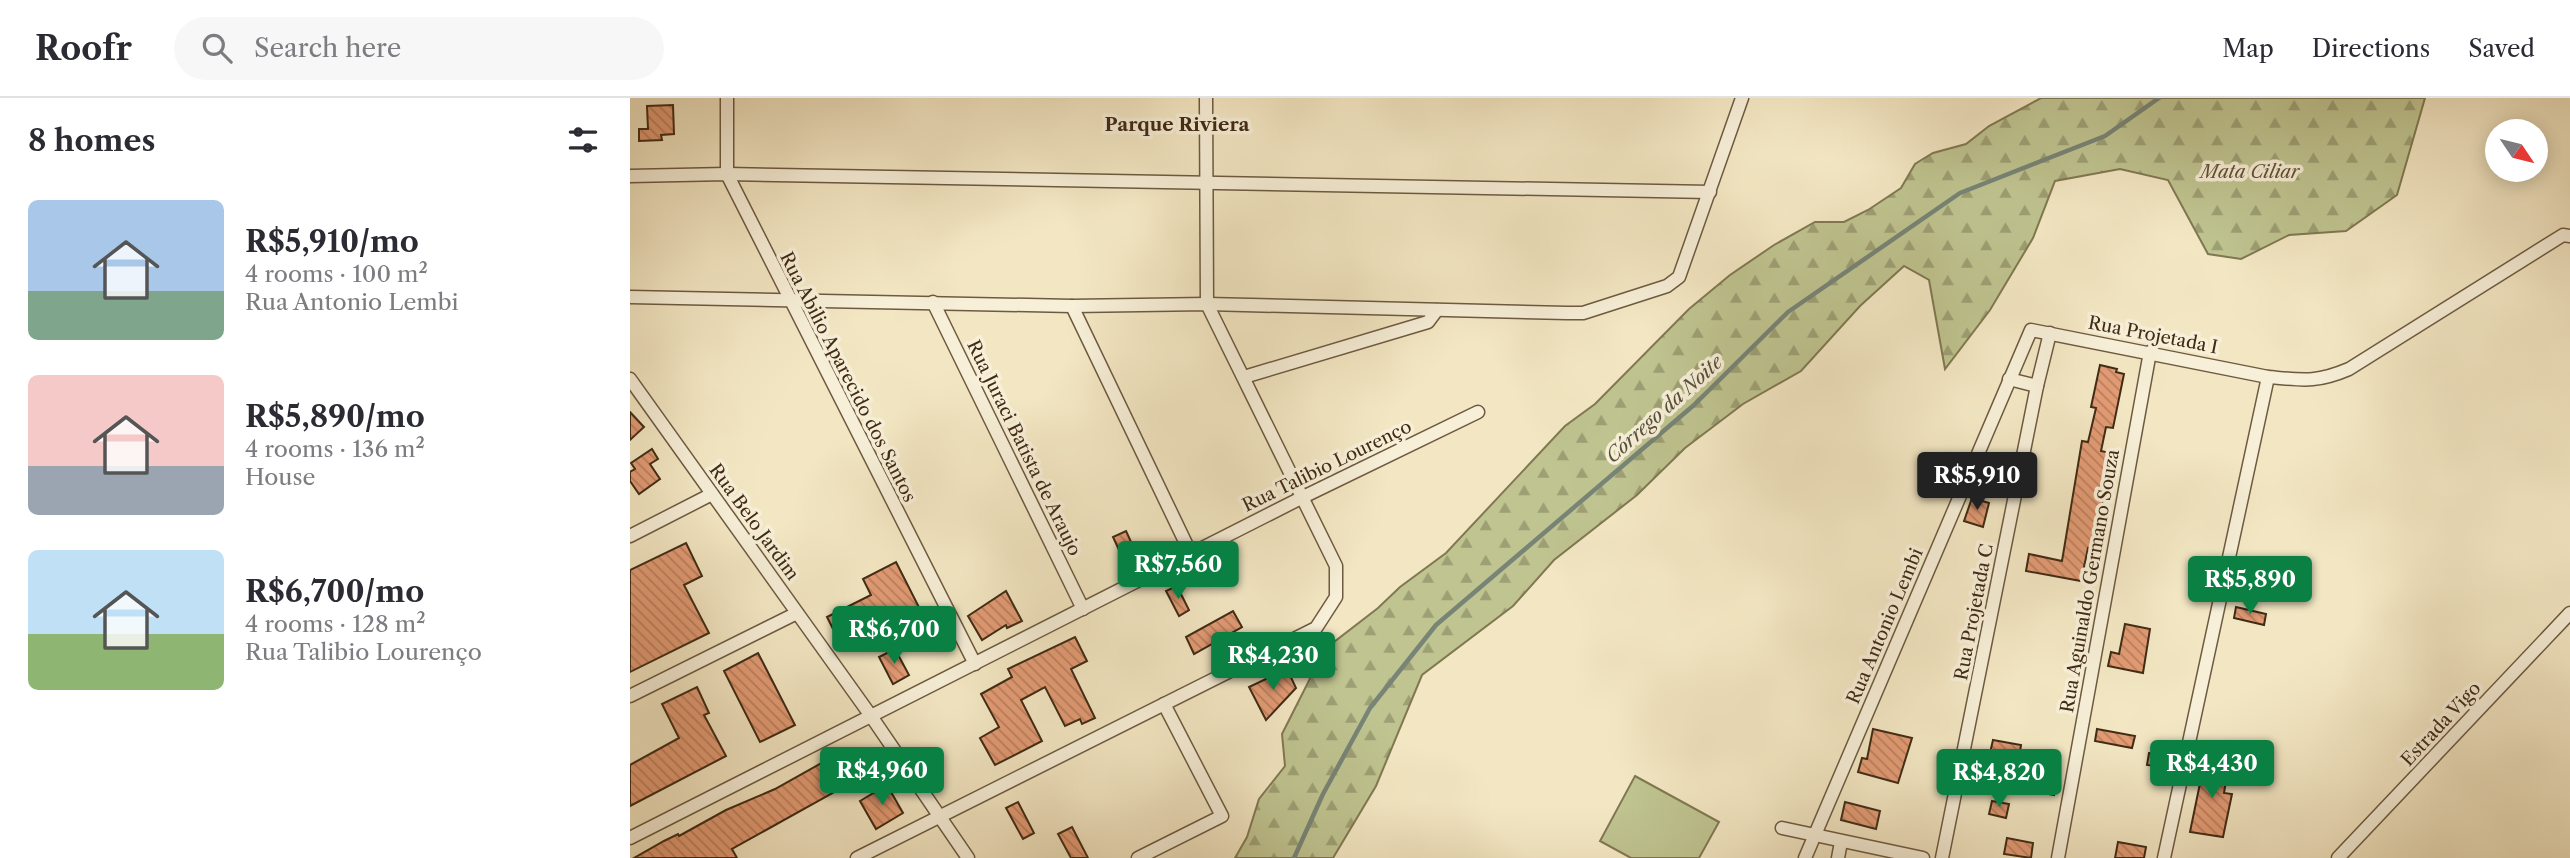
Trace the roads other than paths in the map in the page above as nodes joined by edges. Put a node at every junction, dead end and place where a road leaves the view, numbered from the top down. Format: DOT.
graph roads {
  1 [pos="727,98"];
  2 [pos="1206,98"];
  3 [pos="1742,98"];
  4 [pos="727,174"];
  5 [pos="630,176"];
  6 [pos="1206,182"];
  7 [pos="1710,192"];
  8 [pos="2570,236"];
  9 [pos="630,298"];
  10 [pos="788,300"];
  11 [pos="933,302"];
  12 [pos="1207,304"];
  13 [pos="1072,306"];
  14 [pos="1437,310"];
  15 [pos="2031,330"];
  16 [pos="2050,333"];
  17 [pos="2150,352"];
  18 [pos="1244,377"];
  19 [pos="2268,377"];
  20 [pos="630,379"];
  21 [pos="2009,379"];
  22 [pos="2037,386"];
  23 [pos="1478,412"];
  24 [pos="712,494"];
  25 [pos="1303,497"];
  26 [pos="630,536"];
  27 [pos="1191,554"];
  28 [pos="1083,609"];
  29 [pos="797,613"];
  30 [pos="2570,613"];
  31 [pos="975,664"];
  32 [pos="630,696"];
  33 [pos="1164,704"];
  34 [pos="871,716"];
  35 [pos="939,816"];
  36 [pos="1782,828"];
  37 [pos="1814,836"];
  38 [pos="630,838"];
  39 [pos="1841,842"];
  40 [pos="857,858"];
  41 [pos="968,858"];
  42 [pos="1138,858"];
  43 [pos="1805,858"];
  44 [pos="1838,858"];
  45 [pos="1923,858"];
  46 [pos="1942,858"];
  47 [pos="2058,858"];
  48 [pos="2164,858"];
  49 [pos="2337,858"];
  1 -- 4 [label="street, Rua Abilio Aparecido dos Santos"];
  2 -- 6 [label="street"];
  3 -- 7 [label="street"];
  4 -- 5 [label="street"];
  4 -- 6 [label="street"];
  4 -- 10 [label="street, Rua Abilio Aparecido dos Santos"];
  6 -- 7 [label="street"];
  6 -- 12 [label="street"];
  7 -- 14 [label="street"];
  8 -- 19 [label="street, Rua Projetada I"];
  9 -- 10 [label="street"];
  10 -- 11 [label="street"];
  10 -- 31 [label="street, Rua Abilio Aparecido dos Santos"];
  11 -- 13 [label="street"];
  11 -- 28 [label="street, Rua Juraci Batista de Araujo"];
  12 -- 13 [label="street"];
  12 -- 14 [label="street"];
  12 -- 18 [label="street"];
  13 -- 27 [label="street"];
  14 -- 18 [label="street"];
  15 -- 16 [label="street, Rua Projetada I"];
  15 -- 21 [label="street, Rua Antonio Lembi"];
  16 -- 17 [label="street, Rua Projetada I"];
  16 -- 22 [label="street, Rua Projetada C"];
  17 -- 19 [label="street, Rua Projetada I"];
  17 -- 47 [label="street, Rua Aguinaldo Germano Souza"];
  18 -- 25 [label="street"];
  19 -- 48 [label="street"];
  20 -- 24 [label="street, Rua Belo Jardim"];
  21 -- 22 [label="street"];
  21 -- 37 [label="street, Rua Antonio Lembi"];
  22 -- 46 [label="street, Rua Projetada C"];
  23 -- 25 [label="street, Rua Talibio Lourenço"];
  24 -- 26 [label="street"];
  24 -- 29 [label="street, Rua Belo Jardim"];
  25 -- 27 [label="street, Rua Talibio Lourenço"];
  25 -- 33 [label="street"];
  27 -- 28 [label="street, Rua Talibio Lourenço"];
  28 -- 31 [label="street, Rua Talibio Lourenço"];
  29 -- 32 [label="street"];
  29 -- 34 [label="street, Rua Belo Jardim"];
  30 -- 49 [label="street, Estrada Vigo"];
  31 -- 34 [label="street, Rua Talibio Lourenço"];
  33 -- 35 [label="street"];
  33 -- 42 [label="street"];
  34 -- 35 [label="street, Rua Belo Jardim"];
  34 -- 38 [label="street, Rua Talibio Lourenço"];
  35 -- 40 [label="street"];
  35 -- 41 [label="street, Rua Belo Jardim"];
  36 -- 37 [label="street"];
  37 -- 39 [label="street"];
  37 -- 43 [label="street, Rua Antonio Lembi"];
  39 -- 44 [label="street"];
  39 -- 45 [label="street"];
}
